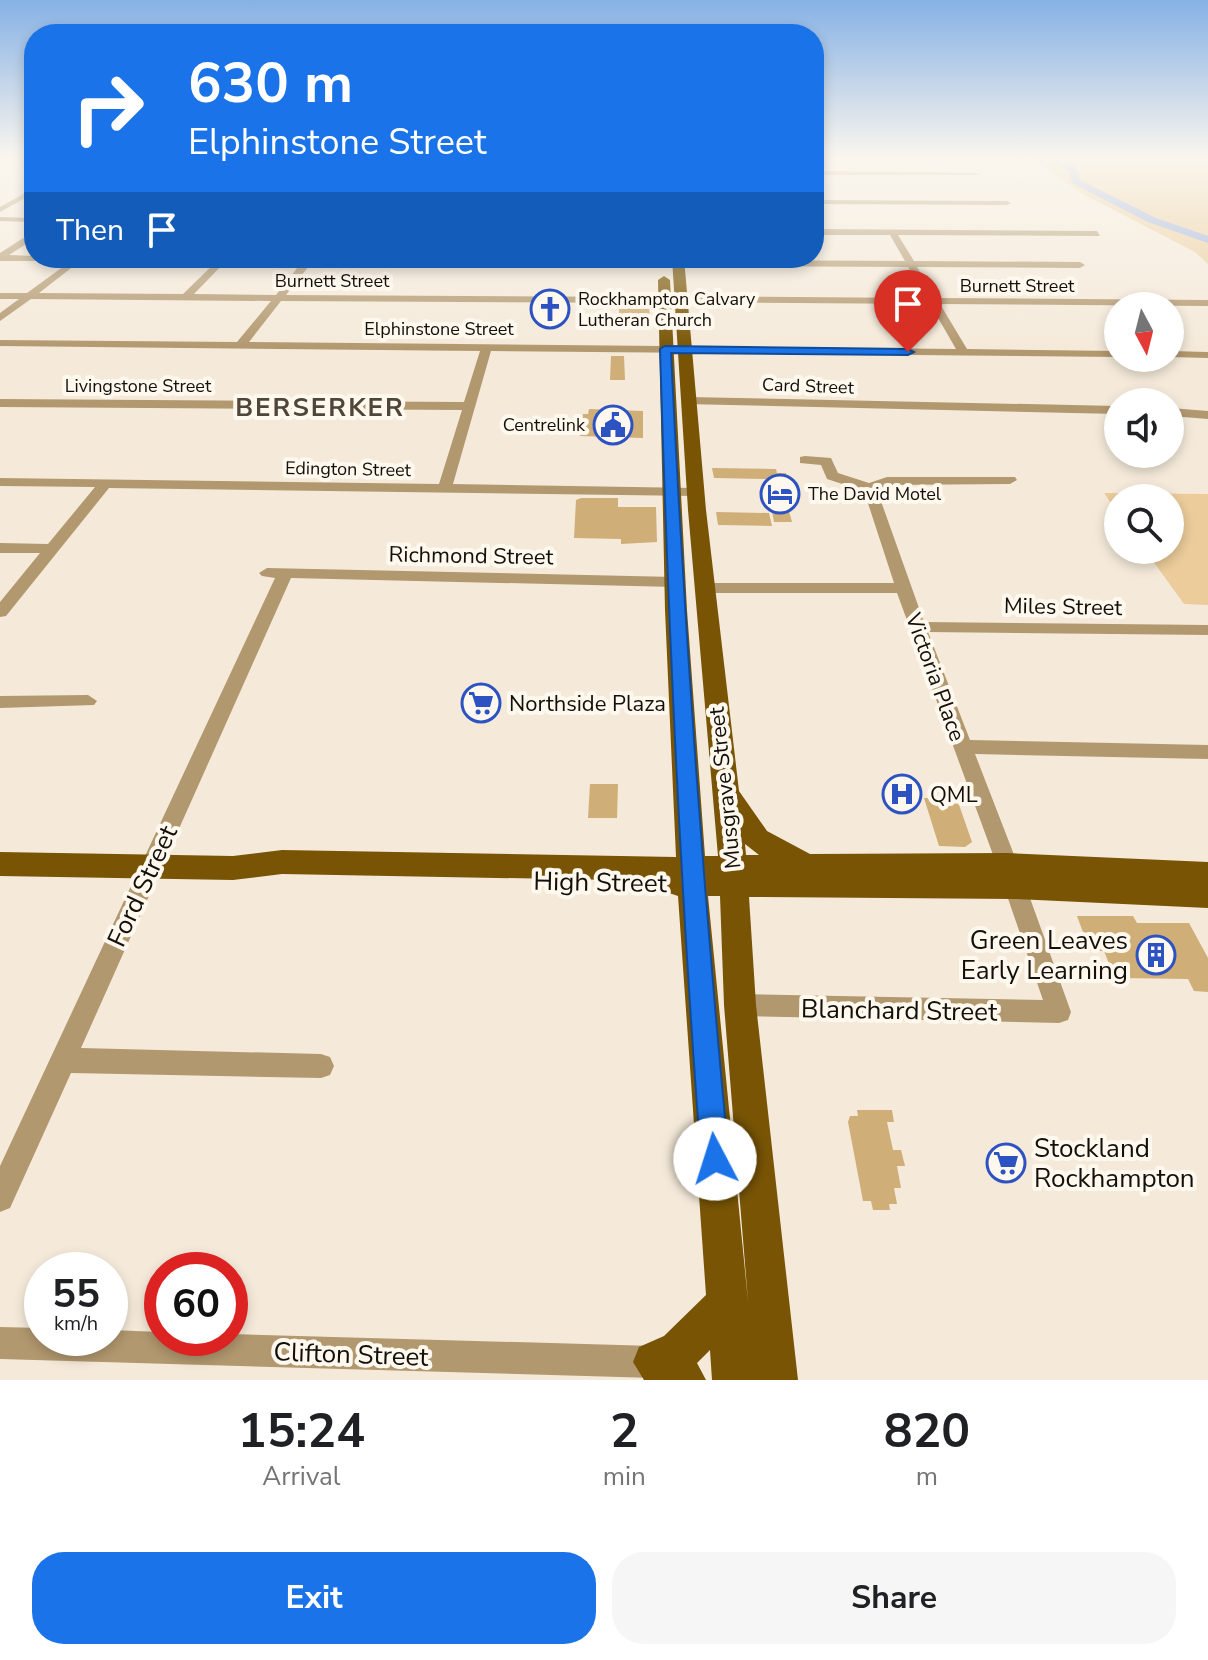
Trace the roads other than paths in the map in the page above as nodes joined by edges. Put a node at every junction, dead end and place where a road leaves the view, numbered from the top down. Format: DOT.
graph roads {
  1 [pos="824,232"];
  2 [pos="892,232"];
  3 [pos="1097,234"];
  4 [pos="24,241"];
  5 [pos="0,257"];
  6 [pos="24,257"];
  7 [pos="824,263"];
  8 [pos="912,264"];
  9 [pos="1080,265"];
  10 [pos="67,268"];
  11 [pos="215,268"];
  12 [pos="302,268"];
  13 [pos="671,268"];
  14 [pos="0,296"];
  15 [pos="30,296"];
  16 [pos="187,296"];
  17 [pos="279,296"];
  18 [pos="673,300"];
  19 [pos="934,301"];
  20 [pos="1208,303"];
  21 [pos="0,318"];
  22 [pos="0,343"];
  23 [pos="240,346"];
  24 [pos="486,348"];
  25 [pos="665,349"];
  26 [pos="685,350"];
  27 [pos="964,353"];
  28 [pos="1104,354"];
  29 [pos="1184,354"];
  30 [pos="1208,355"];
  31 [pos="688,401"];
  32 [pos="0,403"];
  33 [pos="468,406"];
  34 [pos="1104,410"];
  35 [pos="1184,413"];
  36 [pos="1208,415"];
  37 [pos="805,460"];
  38 [pos="1010,480"];
  39 [pos="0,482"];
  40 [pos="106,483"];
  41 [pos="445,488"];
  42 [pos="870,488"];
  43 [pos="670,491"];
  44 [pos="695,492"];
  45 [pos="0,548"];
  46 [pos="53,549"];
  47 [pos="276,573"];
  48 [pos="675,582"];
  49 [pos="704,588"];
  50 [pos="903,588"];
  51 [pos="0,612"];
  52 [pos="918,627"];
  53 [pos="1208,630"];
  54 [pos="88,701"];
  55 [pos="0,702"];
  56 [pos="961,747"];
  57 [pos="719,752"];
  58 [pos="1208,752"];
  59 [pos="0,864"];
  60 [pos="876,864"];
  61 [pos="151,867"];
  62 [pos="1208,874"];
  63 [pos="733,876"];
  64 [pos="1011,876"];
  65 [pos="692,877"];
  66 [pos="1208,896"];
  67 [pos="740,1005"];
  68 [pos="1059,1012"];
  69 [pos="62,1060"];
  70 [pos="321,1066"];
  71 [pos="0,1198"];
  72 [pos="728,1303"];
  73 [pos="770,1318"];
  74 [pos="0,1343"];
  75 [pos="669,1371"];
  76 [pos="734,1380"];
  77 [pos="776,1380"];
  1 -- 2 [label="street"];
  2 -- 3 [label="street"];
  2 -- 8 [label="street"];
  4 -- 5 [label="street"];
  5 -- 6 [label="street"];
  7 -- 8 [label="street"];
  8 -- 9 [label="street"];
  8 -- 19 [label="street"];
  10 -- 15 [label="street"];
  11 -- 16 [label="street"];
  12 -- 17 [label="street"];
  13 -- 18 [label="main road, Musgrave Street"];
  14 -- 15 [label="street, Burnett Street"];
  15 -- 16 [label="street, Burnett Street"];
  15 -- 21 [label="street"];
  16 -- 17 [label="street, Burnett Street"];
  17 -- 18 [label="street, Burnett Street"];
  17 -- 23 [label="street"];
  18 -- 19 [label="street, Burnett Street"];
  18 -- 25 [label="main road, Musgrave Street"];
  18 -- 26 [label="main road, Musgrave Street"];
  19 -- 20 [label="street, Burnett Street"];
  19 -- 27 [label="street"];
  22 -- 23 [label="street, Elphinstone Street"];
  23 -- 24 [label="street, Elphinstone Street"];
  24 -- 25 [label="street, Elphinstone Street"];
  24 -- 33 [label="street"];
  25 -- 26 [label="street, Elphinstone Street"];
  25 -- 43 [label="main road, Musgrave Street"];
  26 -- 27 [label="street, Elphinstone Street"];
  26 -- 31 [label="main road, Musgrave Street"];
  27 -- 28 [label="street, Elphinstone Street"];
  29 -- 30 [label="street"];
  31 -- 34 [label="street, Card Street"];
  31 -- 44 [label="main road, Musgrave Street"];
  32 -- 33 [label="street, Livingstone Street"];
  33 -- 41 [label="street"];
  35 -- 36 [label="street"];
  37 -- 42 [label="street"];
  38 -- 42 [label="street"];
  39 -- 40 [label="street, Edington Street"];
  40 -- 41 [label="street, Edington Street"];
  40 -- 46 [label="street"];
  41 -- 43 [label="street, Edington Street"];
  42 -- 50 [label="street, Victoria Place"];
  43 -- 44 [label="street, Edington Street"];
  43 -- 48 [label="main road, Musgrave Street"];
  44 -- 49 [label="main road, Musgrave Street"];
  45 -- 46 [label="street"];
  46 -- 51 [label="street"];
  47 -- 48 [label="street, Richmond Street"];
  47 -- 61 [label="street, Ford Street"];
  48 -- 65 [label="main road, Musgrave Street"];
  49 -- 50 [label="street"];
  49 -- 57 [label="main road, Musgrave Street"];
  50 -- 52 [label="street, Victoria Place"];
  52 -- 53 [label="street, Miles Street"];
  52 -- 56 [label="street, Victoria Place"];
  54 -- 55 [label="street"];
  56 -- 58 [label="street"];
  56 -- 64 [label="street, Victoria Place"];
  57 -- 60 [label="main road"];
  57 -- 63 [label="main road, Musgrave Street"];
  59 -- 61 [label="main road, High Street"];
  60 -- 63 [label="main road, High Street"];
  60 -- 64 [label="main road, High Street"];
  61 -- 65 [label="main road, High Street"];
  61 -- 69 [label="street, Ford Street"];
  62 -- 64 [label="main road, High Street"];
  63 -- 64 [label="main road, High Street"];
  63 -- 65 [label="main road, High Street"];
  63 -- 67 [label="main road, Musgrave Street"];
  64 -- 66 [label="main road, High Street"];
  64 -- 68 [label="street, Victoria Place"];
  65 -- 72 [label="main road, Musgrave Street"];
  67 -- 68 [label="street, Blanchard Street"];
  67 -- 73 [label="main road, Musgrave Street"];
  69 -- 70 [label="street"];
  69 -- 71 [label="street, Ford Street"];
  72 -- 73 [label="main road"];
  72 -- 75 [label="main road"];
  72 -- 76 [label="main road, Musgrave Street"];
  73 -- 77 [label="main road, Musgrave Street"];
  74 -- 75 [label="street, Clifton Street"];
}
